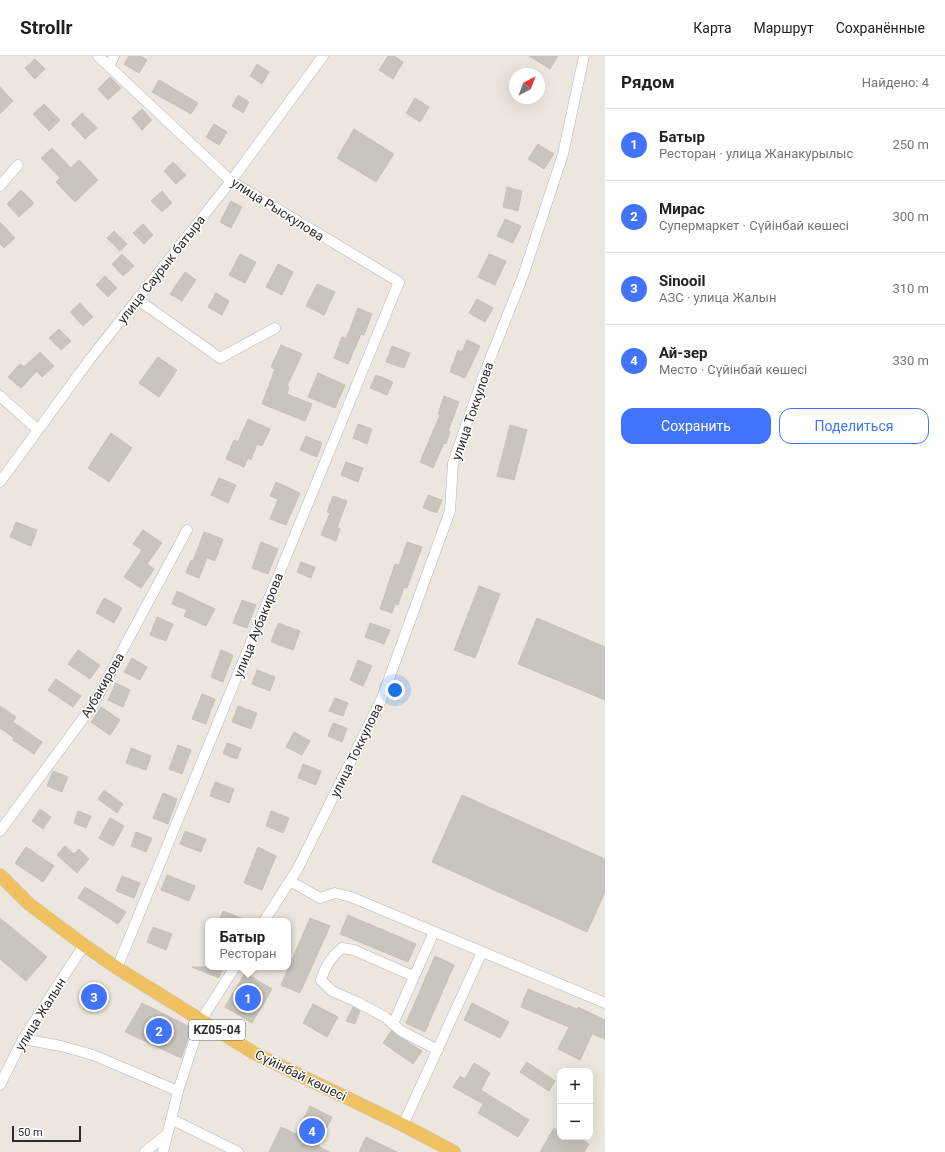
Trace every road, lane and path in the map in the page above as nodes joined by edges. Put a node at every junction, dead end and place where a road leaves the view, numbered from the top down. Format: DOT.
graph roads {
  1 [pos="98,56"];
  2 [pos="114,56"];
  3 [pos="584,56"];
  4 [pos="318,58"];
  5 [pos="109,67"];
  6 [pos="18,165"];
  7 [pos="231,181"];
  8 [pos="0,186"];
  9 [pos="399,282"];
  10 [pos="137,299"];
  11 [pos="275,328"];
  12 [pos="0,396"];
  13 [pos="38,430"];
  14 [pos="0,482"];
  15 [pos="187,530"];
  16 [pos="0,831"];
  17 [pos="0,875"];
  18 [pos="290,881"];
  19 [pos="266,918"];
  20 [pos="434,932"];
  21 [pos="84,945"];
  22 [pos="482,952"];
  23 [pos="117,968"];
  24 [pos="233,970"];
  25 [pos="413,976"];
  26 [pos="605,1003"];
  27 [pos="201,1020"];
  28 [pos="393,1024"];
  29 [pos="23,1039"];
  30 [pos="438,1050"];
  31 [pos="0,1085"];
  32 [pos="178,1091"];
  33 [pos="170,1119"];
  34 [pos="403,1125"];
  35 [pos="166,1135"];
  36 [pos="145,1152"];
  37 [pos="162,1152"];
  38 [pos="238,1152"];
  39 [pos="454,1152"];
  1 -- 5 [label="street, улица Рыскулова"];
  2 -- 5 [label="street"];
  3 -- 18 [label="street, улица Токкулова"];
  4 -- 7 [label="street, улица Саурык батыра"];
  5 -- 7 [label="street, улица Рыскулова"];
  6 -- 8 [label="street"];
  7 -- 9 [label="street, улица Рыскулова"];
  7 -- 10 [label="street, улица Саурык батыра"];
  9 -- 23 [label="street, улица Аубакирова"];
  10 -- 11 [label="street"];
  10 -- 13 [label="street, улица Саурык батыра"];
  12 -- 13 [label="street"];
  13 -- 14 [label="street, улица Саурык батыра"];
  15 -- 16 [label="street, Аубакирова"];
  17 -- 21 [label="main road, Сүйінбай көшесі / KZ05-04"];
  18 -- 19 [label="street, улица Токкулова"];
  18 -- 20 [label="street"];
  20 -- 22 [label="street"];
  20 -- 25 [label="street"];
  21 -- 23 [label="main road, Сүйінбай көшесі / KZ05-04"];
  21 -- 29 [label="street, улица Жалын"];
  22 -- 26 [label="street"];
  22 -- 30 [label="street"];
  23 -- 27 [label="main road, Сүйінбай көшесі / KZ05-04"];
  24 -- 27 [label="street"];
  25 -- 28 [label="street"];
  25 -- 28 [label="street"];
  27 -- 32 [label="street"];
  27 -- 34 [label="main road, Сүйінбай көшесі / KZ05-04"];
  28 -- 30 [label="street"];
  29 -- 31 [label="street, улица Жалын"];
  29 -- 32 [label="street"];
  30 -- 34 [label="street"];
  32 -- 33 [label="street"];
  33 -- 35 [label="street"];
  33 -- 38 [label="street"];
  34 -- 39 [label="main road, Сүйінбай көшесі / KZ05-04"];
  35 -- 36 [label="street"];
  35 -- 37 [label="street"];
}
